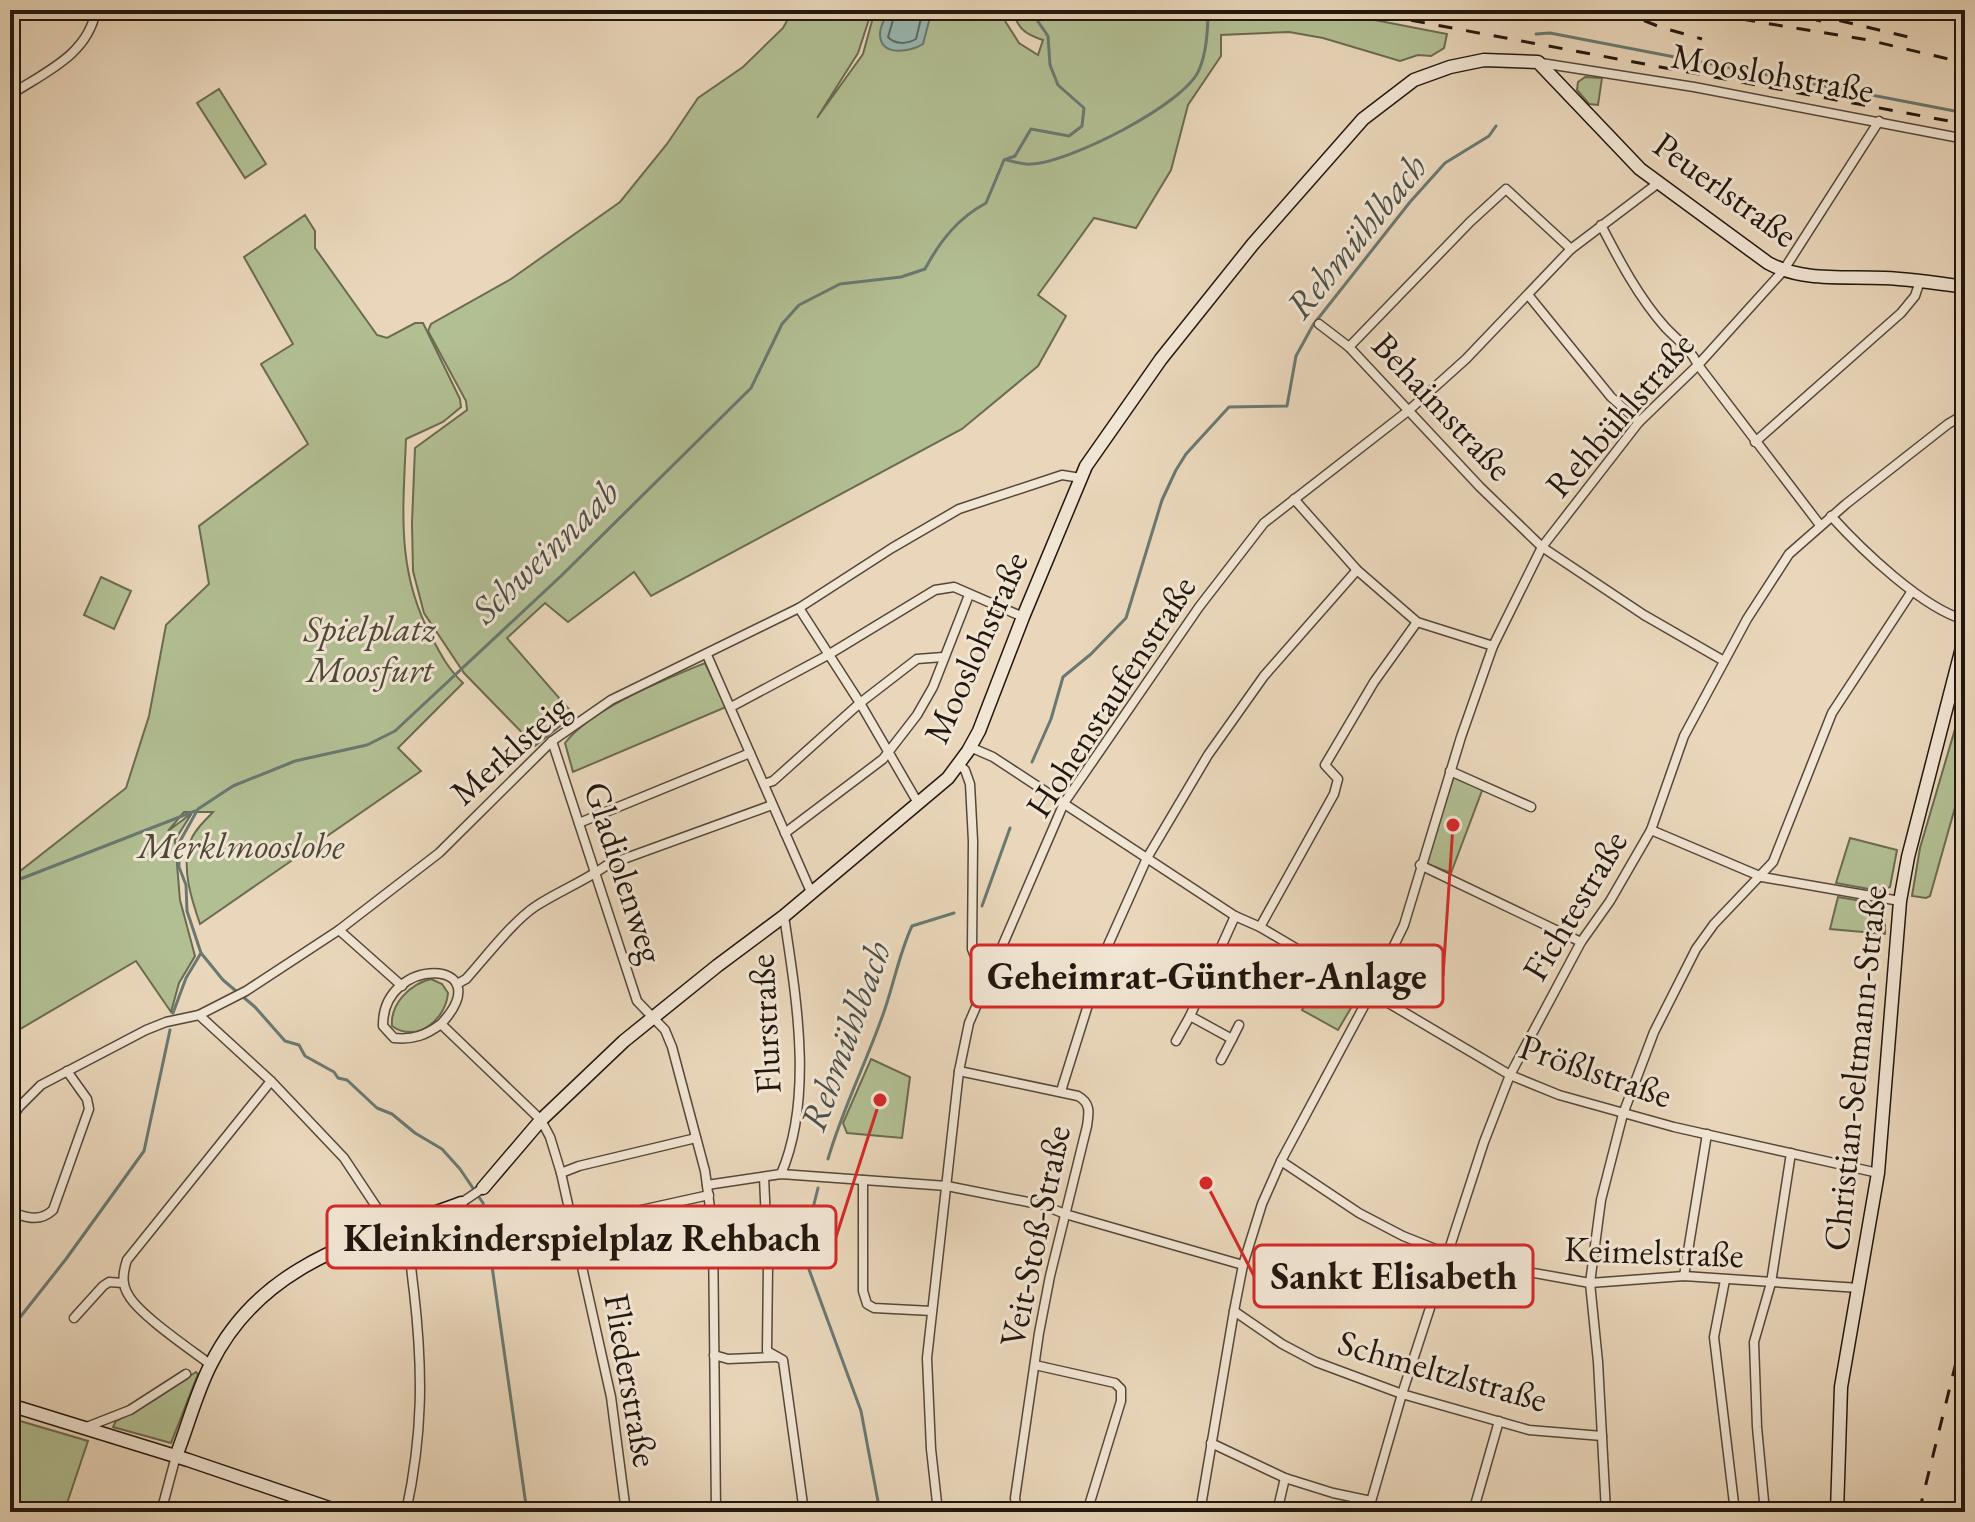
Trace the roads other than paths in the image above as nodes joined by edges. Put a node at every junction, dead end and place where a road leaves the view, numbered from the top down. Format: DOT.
graph roads {
  1 [pos="96,10"];
  2 [pos="1538,62"];
  3 [pos="10,95"];
  4 [pos="1879,121"];
  5 [pos="1965,139"];
  6 [pos="1657,184"];
  7 [pos="1601,225"];
  8 [pos="1571,249"];
  9 [pos="1783,271"];
  10 [pos="1920,281"];
  11 [pos="1965,287"];
  12 [pos="1529,296"];
  13 [pos="1319,324"];
  14 [pos="1349,347"];
  15 [pos="1698,365"];
  16 [pos="1408,411"];
  17 [pos="1965,414"];
  18 [pos="1639,422"];
  19 [pos="1755,442"];
  20 [pos="1081,478"];
  21 [pos="1294,499"];
  22 [pos="1831,516"];
  23 [pos="1820,525"];
  24 [pos="1542,547"];
  25 [pos="1357,570"];
  26 [pos="1912,591"];
  27 [pos="969,595"];
  28 [pos="799,608"];
  29 [pos="1023,617"];
  30 [pos="1965,620"];
  31 [pos="1417,622"];
  32 [pos="1965,636"];
  33 [pos="1493,646"];
  34 [pos="707,655"];
  35 [pos="828,655"];
  36 [pos="943,657"];
  37 [pos="1724,661"];
  38 [pos="860,703"];
  39 [pos="731,707"];
  40 [pos="552,741"];
  41 [pos="970,747"];
  42 [pos="888,751"];
  43 [pos="750,753"];
  44 [pos="958,764"];
  45 [pos="1450,771"];
  46 [pos="764,784"];
  47 [pos="918,803"];
  48 [pos="1064,803"];
  49 [pos="772,805"];
  50 [pos="1531,807"];
  51 [pos="579,823"];
  52 [pos="1651,830"];
  53 [pos="785,833"];
  54 [pos="1147,858"];
  55 [pos="1420,865"];
  56 [pos="595,874"];
  57 [pos="1762,877"];
  58 [pos="811,892"];
  59 [pos="1900,901"];
  60 [pos="784,916"];
  61 [pos="1235,916"];
  62 [pos="1260,927"];
  63 [pos="339,930"];
  64 [pos="1581,942"];
  65 [pos="992,966"];
  66 [pos="457,984"];
  67 [pos="402,986"];
  68 [pos="1371,993"];
  69 [pos="199,1015"];
  70 [pos="1190,1016"];
  71 [pos="651,1017"];
  72 [pos="441,1024"];
  73 [pos="1239,1025"];
  74 [pos="1232,1039"];
  75 [pos="1176,1041"];
  76 [pos="1221,1060"];
  77 [pos="67,1071"];
  78 [pos="959,1071"];
  79 [pos="1510,1075"];
  80 [pos="271,1081"];
  81 [pos="1061,1091"];
  82 [pos="1623,1114"];
  83 [pos="541,1120"];
  84 [pos="10,1122"];
  85 [pos="1707,1134"];
  86 [pos="696,1138"];
  87 [pos="1791,1153"];
  88 [pos="1281,1161"];
  89 [pos="561,1173"];
  90 [pos="1878,1173"];
  91 [pos="781,1174"];
  92 [pos="764,1177"];
  93 [pos="863,1180"];
  94 [pos="947,1186"];
  95 [pos="483,1188"];
  96 [pos="708,1190"];
  97 [pos="461,1203"];
  98 [pos="10,1212"];
  99 [pos="1065,1214"];
  100 [pos="573,1225"];
  101 [pos="396,1227"];
  102 [pos="1448,1254"];
  103 [pos="1243,1265"];
  104 [pos="1684,1276"];
  105 [pos="1725,1280"];
  106 [pos="123,1283"];
  107 [pos="1590,1283"];
  108 [pos="1771,1283"];
  109 [pos="1859,1288"];
  110 [pos="932,1311"];
  111 [pos="1234,1311"];
  112 [pos="74,1318"];
  113 [pos="714,1355"];
  114 [pos="777,1357"];
  115 [pos="211,1365"];
  116 [pos="1035,1365"];
  117 [pos="186,1374"];
  118 [pos="1402,1394"];
  119 [pos="10,1405"];
  120 [pos="1499,1421"];
  121 [pos="84,1428"];
  122 [pos="1602,1436"];
  123 [pos="1211,1443"];
  124 [pos="176,1456"];
  125 [pos="1285,1478"];
  126 [pos="1371,1501"];
  127 [pos="161,1512"];
  128 [pos="341,1512"];
  129 [pos="406,1512"];
  130 [pos="626,1512"];
  131 [pos="716,1512"];
  132 [pos="804,1512"];
  133 [pos="938,1512"];
  134 [pos="1017,1512"];
  135 [pos="1087,1512"];
  136 [pos="1200,1512"];
  137 [pos="1277,1512"];
  138 [pos="1368,1512"];
  139 [pos="1473,1512"];
  140 [pos="1606,1512"];
  141 [pos="1735,1512"];
  142 [pos="1765,1512"];
  143 [pos="1837,1512"];
  1 -- 3 [label="street"];
  2 -- 4 [label="street, Mooslohstraße"];
  2 -- 6 [label="street, Peuerlstraße"];
  2 -- 20 [label="street, Mooslohstraße"];
  4 -- 5 [label="street, Mooslohstraße"];
  4 -- 9 [label="street, Rehbühlstraße"];
  6 -- 7 [label="street, Hohenstaufenstraße"];
  6 -- 9 [label="street, Peuerlstraße"];
  7 -- 8 [label="street, Hohenstaufenstraße"];
  7 -- 15 [label="street"];
  8 -- 12 [label="street, Hohenstaufenstraße"];
  8 -- 14 [label="street"];
  9 -- 10 [label="street, Peuerlstraße"];
  9 -- 15 [label="street, Rehbühlstraße"];
  10 -- 11 [label="street, Peuerlstraße"];
  10 -- 19 [label="street"];
  12 -- 16 [label="street, Hohenstaufenstraße"];
  12 -- 18 [label="street"];
  13 -- 14 [label="street, Behaimstraße"];
  14 -- 16 [label="street, Behaimstraße"];
  15 -- 18 [label="street, Rehbühlstraße"];
  15 -- 19 [label="street"];
  16 -- 21 [label="street, Hohenstaufenstraße"];
  16 -- 24 [label="street, Behaimstraße"];
  17 -- 22 [label="street, Fichtestraße"];
  18 -- 24 [label="street, Rehbühlstraße"];
  19 -- 23 [label="street"];
  20 -- 28 [label="street, Merklsteig"];
  20 -- 29 [label="street, Mooslohstraße"];
  21 -- 25 [label="street"];
  21 -- 48 [label="street, Hohenstaufenstraße"];
  22 -- 23 [label="street, Fichtestraße"];
  22 -- 26 [label="street"];
  23 -- 37 [label="street, Fichtestraße"];
  24 -- 33 [label="street, Rehbühlstraße"];
  24 -- 37 [label="street, Behaimstraße"];
  25 -- 31 [label="street"];
  25 -- 54 [label="street"];
  26 -- 30 [label="street"];
  26 -- 57 [label="street"];
  27 -- 29 [label="street"];
  27 -- 35 [label="street"];
  27 -- 36 [label="street"];
  28 -- 34 [label="street, Merklsteig"];
  28 -- 35 [label="street"];
  29 -- 41 [label="street, Mooslohstraße"];
  31 -- 33 [label="street"];
  31 -- 62 [label="street"];
  32 -- 59 [label="street, Christian-Seltmann-Straße"];
  33 -- 45 [label="street, Rehbühlstraße"];
  34 -- 39 [label="street"];
  34 -- 40 [label="street, Merklsteig"];
  35 -- 38 [label="street"];
  35 -- 39 [label="street"];
  36 -- 38 [label="street"];
  36 -- 42 [label="street"];
  37 -- 52 [label="street, Fichtestraße"];
  38 -- 42 [label="street"];
  38 -- 46 [label="street"];
  39 -- 43 [label="street"];
  40 -- 51 [label="street, Gladiolenweg"];
  40 -- 63 [label="street, Merklsteig"];
  41 -- 44 [label="street, Mooslohstraße"];
  41 -- 48 [label="street, Prößlstraße"];
  42 -- 47 [label="street"];
  42 -- 53 [label="street"];
  43 -- 46 [label="street"];
  43 -- 51 [label="street"];
  44 -- 47 [label="street, Mooslohstraße"];
  44 -- 65 [label="street"];
  45 -- 50 [label="street"];
  45 -- 55 [label="street, Rehbühlstraße"];
  46 -- 49 [label="street"];
  47 -- 58 [label="street, Mooslohstraße"];
  48 -- 54 [label="street, Prößlstraße"];
  48 -- 65 [label="street, Hohenstaufenstraße"];
  49 -- 53 [label="street"];
  49 -- 56 [label="street"];
  51 -- 56 [label="street, Gladiolenweg"];
  52 -- 57 [label="street"];
  52 -- 64 [label="street, Fichtestraße"];
  53 -- 58 [label="street"];
  54 -- 61 [label="street, Prößlstraße"];
  54 -- 81 [label="street"];
  55 -- 64 [label="street"];
  55 -- 68 [label="street, Rehbühlstraße"];
  56 -- 66 [label="street"];
  56 -- 71 [label="street, Gladiolenweg"];
  57 -- 59 [label="street"];
  57 -- 82 [label="street"];
  58 -- 60 [label="street, Mooslohstraße"];
  59 -- 90 [label="street, Christian-Seltmann-Straße"];
  60 -- 71 [label="street, Mooslohstraße"];
  60 -- 91 [label="street, Flurstraße"];
  61 -- 62 [label="street, Prößlstraße"];
  61 -- 70 [label="street"];
  62 -- 68 [label="street, Prößlstraße"];
  63 -- 67 [label="street"];
  63 -- 69 [label="street, Merklsteig"];
  64 -- 79 [label="street, Fichtestraße"];
  65 -- 78 [label="street, Hohenstaufenstraße"];
  66 -- 67 [label="street"];
  66 -- 72 [label="street"];
  67 -- 72 [label="street"];
  68 -- 79 [label="street, Prößlstraße"];
  68 -- 88 [label="street, Rehbühlstraße"];
  69 -- 77 [label="street, Merklsteig"];
  69 -- 80 [label="street"];
  70 -- 74 [label="street"];
  70 -- 75 [label="street"];
  71 -- 83 [label="street, Mooslohstraße"];
  71 -- 86 [label="street, Gladiolenweg"];
  72 -- 83 [label="street"];
  73 -- 74 [label="street"];
  74 -- 76 [label="street"];
  77 -- 84 [label="street, Merklsteig"];
  77 -- 98 [label="street"];
  78 -- 81 [label="street, Veit-Stoß-Straße"];
  78 -- 94 [label="street, Hohenstaufenstraße"];
  79 -- 82 [label="street, Prößlstraße"];
  79 -- 102 [label="street, Fichtestraße"];
  80 -- 101 [label="street"];
  80 -- 106 [label="street"];
  81 -- 99 [label="street, Veit-Stoß-Straße"];
  82 -- 85 [label="street, Prößlstraße"];
  82 -- 107 [label="street"];
  83 -- 89 [label="street, Fliederstraße"];
  83 -- 95 [label="street, Mooslohstraße"];
  85 -- 87 [label="street, Prößlstraße"];
  85 -- 104 [label="street"];
  86 -- 89 [label="street"];
  86 -- 96 [label="street, Gladiolenweg"];
  87 -- 90 [label="street, Prößlstraße"];
  87 -- 108 [label="street"];
  88 -- 102 [label="street, Keimelstraße"];
  88 -- 103 [label="street, Rehbühlstraße"];
  89 -- 100 [label="street, Fliederstraße"];
  90 -- 109 [label="street, Christian-Seltmann-Straße"];
  91 -- 92 [label="street"];
  91 -- 93 [label="street"];
  92 -- 96 [label="street"];
  92 -- 114 [label="street"];
  93 -- 94 [label="street"];
  93 -- 110 [label="street"];
  94 -- 99 [label="street"];
  94 -- 110 [label="street, Hohenstaufenstraße"];
  95 -- 97 [label="street, Mooslohstraße"];
  96 -- 100 [label="street"];
  96 -- 113 [label="street, Gladiolenweg"];
  97 -- 101 [label="street, Mooslohstraße"];
  99 -- 103 [label="street"];
  99 -- 116 [label="street, Veit-Stoß-Straße"];
  100 -- 130 [label="street, Fliederstraße"];
  101 -- 115 [label="street, Mooslohstraße"];
  101 -- 129 [label="street"];
  102 -- 107 [label="street, Keimelstraße"];
  102 -- 118 [label="street, Fichtestraße"];
  103 -- 111 [label="street, Rehbühlstraße"];
  104 -- 105 [label="street, Keimelstraße"];
  104 -- 107 [label="street, Keimelstraße"];
  105 -- 108 [label="street, Keimelstraße"];
  105 -- 141 [label="street"];
  106 -- 112 [label="street"];
  106 -- 115 [label="street"];
  107 -- 122 [label="street"];
  108 -- 109 [label="street, Keimelstraße"];
  108 -- 142 [label="street"];
  109 -- 143 [label="street, Christian-Seltmann-Straße"];
  110 -- 133 [label="street, Hohenstaufenstraße"];
  111 -- 118 [label="street, Schmeltzlstraße"];
  111 -- 123 [label="street, Rehbühlstraße"];
  113 -- 114 [label="street"];
  113 -- 131 [label="street, Gladiolenweg"];
  114 -- 132 [label="street"];
  115 -- 124 [label="street, Mooslohstraße"];
  116 -- 134 [label="street, Veit-Stoß-Straße"];
  116 -- 135 [label="street"];
  117 -- 121 [label="street"];
  118 -- 120 [label="street, Schmeltzlstraße"];
  118 -- 126 [label="street, Fichtestraße"];
  119 -- 121 [label="street"];
  120 -- 122 [label="street, Schmeltzlstraße"];
  120 -- 139 [label="street"];
  121 -- 124 [label="street"];
  122 -- 140 [label="street"];
  123 -- 125 [label="street"];
  123 -- 136 [label="street, Rehbühlstraße"];
  124 -- 127 [label="street"];
  124 -- 128 [label="street"];
  125 -- 126 [label="street"];
  125 -- 137 [label="street"];
  126 -- 138 [label="street, Fichtestraße"];
}
